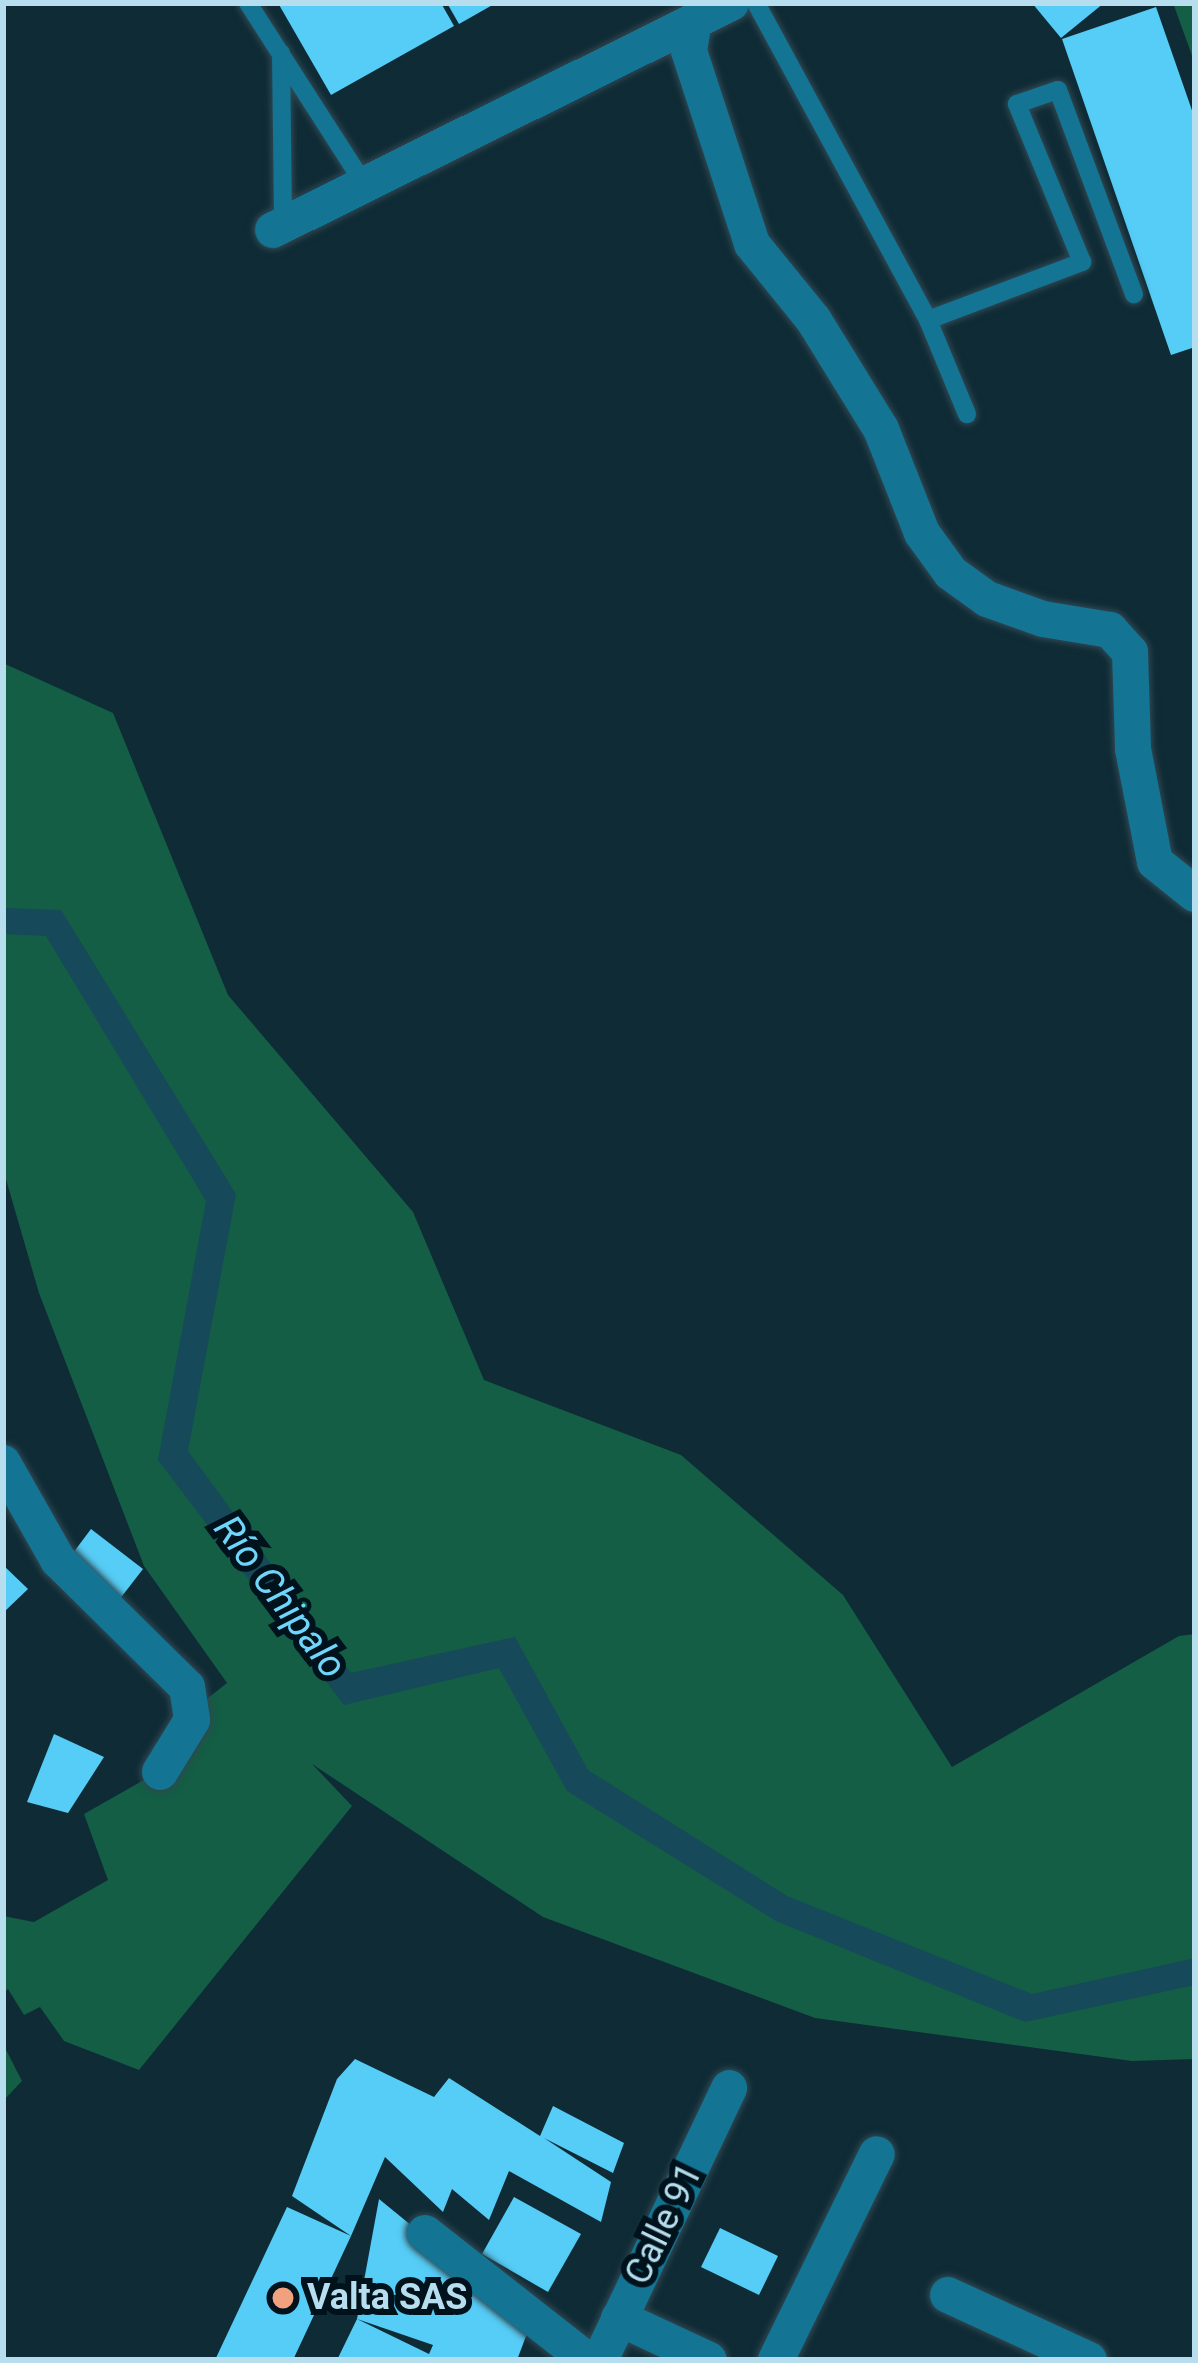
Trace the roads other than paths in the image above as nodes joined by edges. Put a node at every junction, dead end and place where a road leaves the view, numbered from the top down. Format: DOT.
graph roads {
  1 [pos="248,3"];
  2 [pos="731,3"];
  3 [pos="756,3"];
  4 [pos="693,26"];
  5 [pos="281,52"];
  6 [pos="365,185"];
  7 [pos="278,228"];
  8 [pos="1134,294"];
  9 [pos="928,320"];
  10 [pos="967,414"];
  11 [pos="1195,894"];
  12 [pos="3,1463"];
  13 [pos="160,1772"];
  14 [pos="729,2088"];
  15 [pos="877,2154"];
  16 [pos="425,2233"];
  17 [pos="948,2295"];
  18 [pos="619,2318"];
  19 [pos="587,2360"];
  20 [pos="600,2360"];
  21 [pos="709,2360"];
  22 [pos="776,2360"];
  23 [pos="1089,2360"];
  1 -- 5 [label="lane"];
  2 -- 4 [label="street"];
  3 -- 9 [label="lane"];
  4 -- 6 [label="street"];
  4 -- 11 [label="street"];
  5 -- 6 [label="lane"];
  5 -- 7 [label="lane"];
  6 -- 7 [label="street"];
  8 -- 9 [label="lane"];
  9 -- 10 [label="lane"];
  12 -- 13 [label="street"];
  14 -- 18 [label="street, Calle 91"];
  15 -- 22 [label="street"];
  16 -- 19 [label="street"];
  17 -- 23 [label="street"];
  18 -- 20 [label="street, Calle 91"];
  18 -- 21 [label="street"];
}
